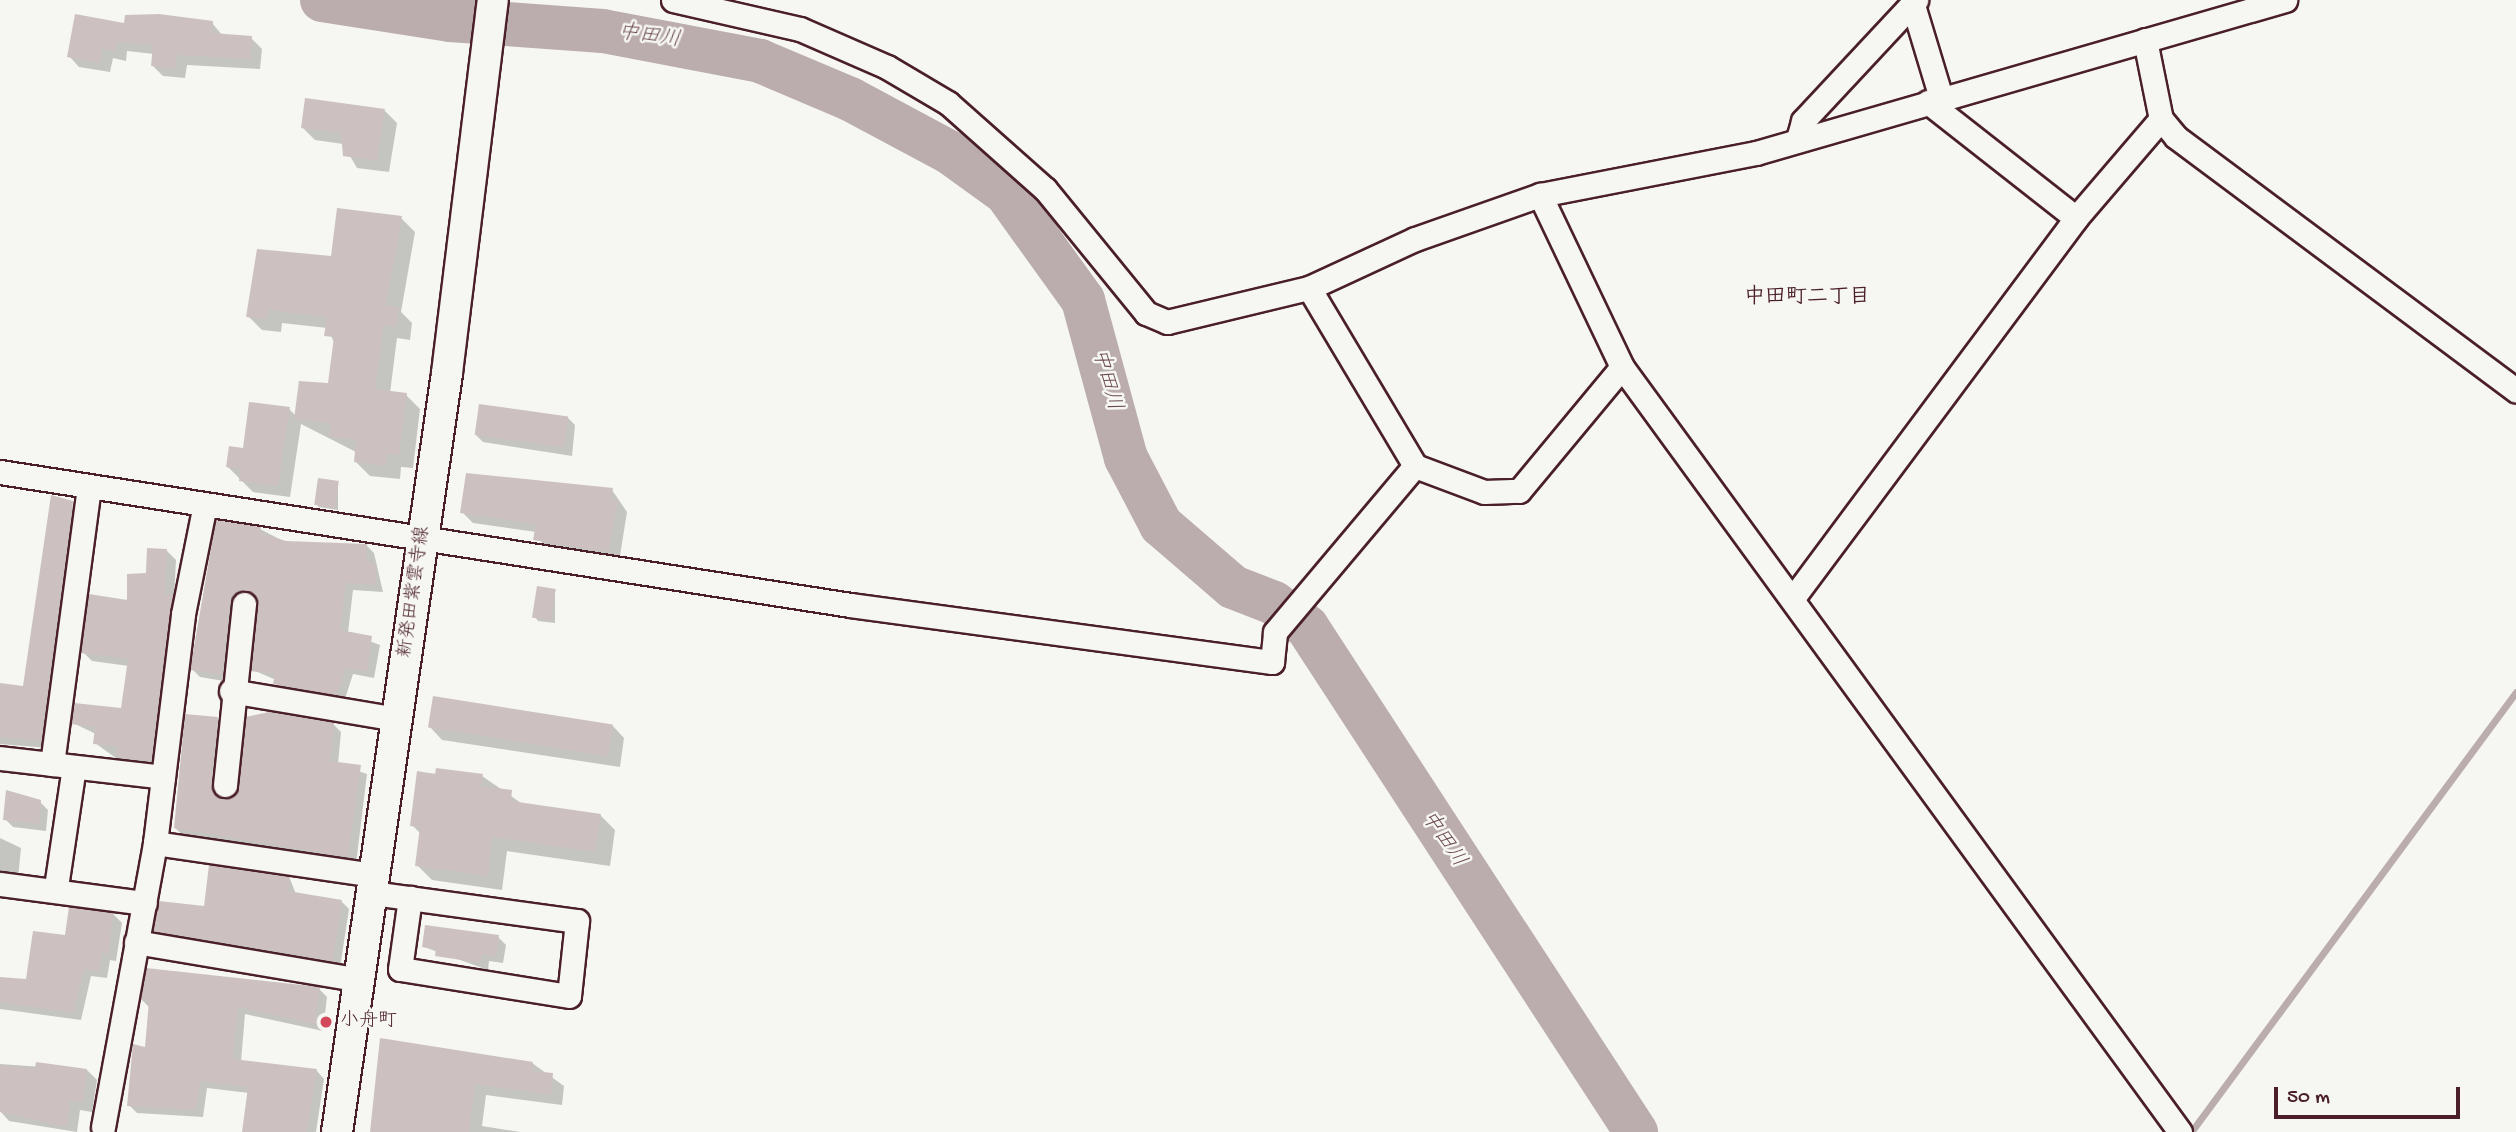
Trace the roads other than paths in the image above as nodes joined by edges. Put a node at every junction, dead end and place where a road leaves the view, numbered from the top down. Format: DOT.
graph roads {
  1 [pos="493,0"];
  2 [pos="673,0"];
  3 [pos="2285,0"];
  4 [pos="1915,3"];
  5 [pos="2145,40"];
  6 [pos="1934,100"];
  7 [pos="2161,119"];
  8 [pos="1798,139"];
  9 [pos="1540,195"];
  10 [pos="2076,218"];
  11 [pos="1310,288"];
  12 [pos="1622,367"];
  13 [pos="2516,390"];
  14 [pos="1415,466"];
  15 [pos="0,472"];
  16 [pos="89,487"];
  17 [pos="205,504"];
  18 [pos="423,538"];
  19 [pos="1793,598"];
  20 [pos="244,604"];
  21 [pos="231,691"];
  22 [pos="397,719"];
  23 [pos="0,758"];
  24 [pos="63,766"];
  25 [pos="163,777"];
  26 [pos="225,785"];
  27 [pos="155,843"];
  28 [pos="0,884"];
  29 [pos="373,884"];
  30 [pos="56,887"];
  31 [pos="411,898"];
  32 [pos="145,903"];
  33 [pos="136,942"];
  34 [pos="359,980"];
  35 [pos="103,1127"];
  36 [pos="337,1132"];
  37 [pos="2180,1132"];
  1 -- 18 [label="main road, 新発田紫雲寺線"];
  2 -- 11 [label="street"];
  3 -- 5 [label="street"];
  4 -- 6 [label="street"];
  4 -- 8 [label="street"];
  5 -- 6 [label="street"];
  5 -- 7 [label="street"];
  6 -- 8 [label="street"];
  6 -- 10 [label="street"];
  7 -- 10 [label="street"];
  7 -- 13 [label="street"];
  8 -- 9 [label="street"];
  9 -- 11 [label="street"];
  9 -- 12 [label="street"];
  10 -- 19 [label="street"];
  11 -- 14 [label="street"];
  12 -- 14 [label="street"];
  12 -- 19 [label="street"];
  14 -- 18 [label="street"];
  15 -- 16 [label="street"];
  16 -- 17 [label="street"];
  16 -- 24 [label="street"];
  17 -- 18 [label="street"];
  17 -- 25 [label="street"];
  18 -- 22 [label="main road, 新発田紫雲寺線"];
  19 -- 37 [label="street"];
  20 -- 21 [label="street"];
  21 -- 22 [label="street"];
  21 -- 26 [label="street"];
  22 -- 29 [label="main road, 新発田紫雲寺線"];
  23 -- 24 [label="street"];
  24 -- 25 [label="street"];
  24 -- 30 [label="street"];
  25 -- 27 [label="street"];
  27 -- 29 [label="street"];
  27 -- 32 [label="street"];
  28 -- 30 [label="street"];
  29 -- 31 [label="street"];
  29 -- 34 [label="main road, 新発田紫雲寺線"];
  30 -- 32 [label="street"];
  31 -- 31 [label="street"];
  32 -- 33 [label="street"];
  33 -- 34 [label="street"];
  33 -- 35 [label="street"];
  34 -- 36 [label="main road, 新発田紫雲寺線"];
}
